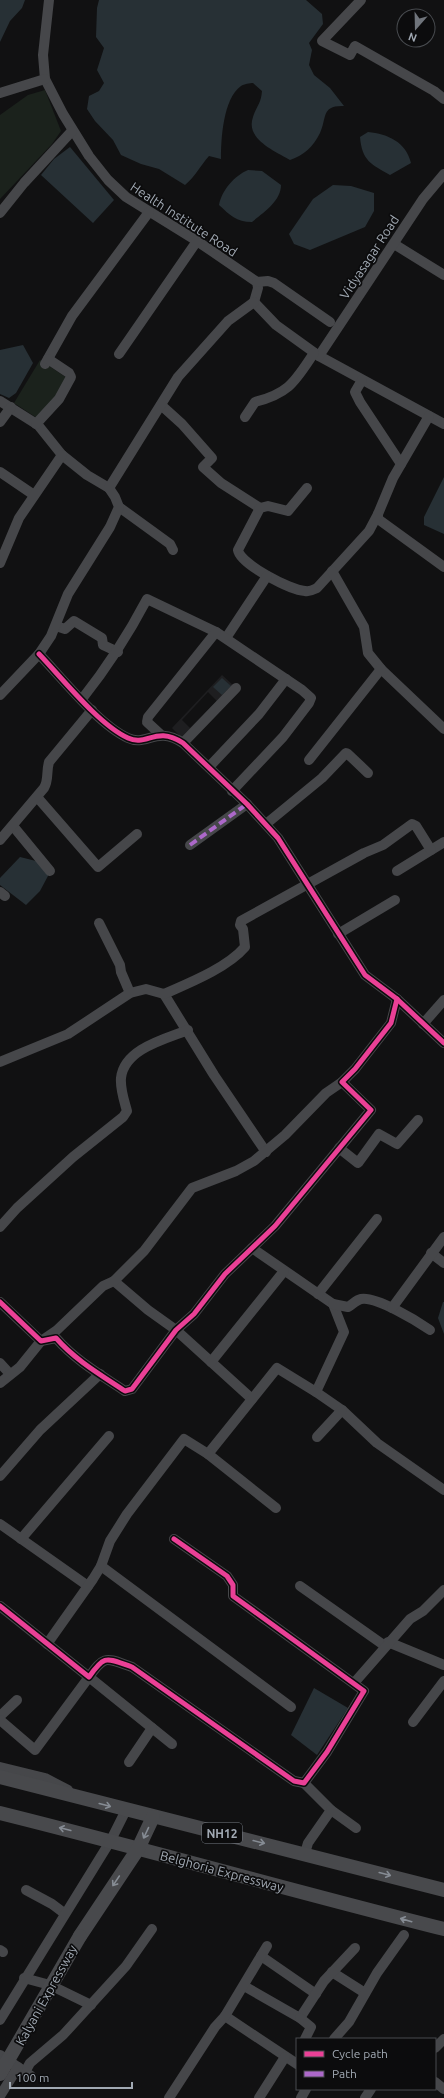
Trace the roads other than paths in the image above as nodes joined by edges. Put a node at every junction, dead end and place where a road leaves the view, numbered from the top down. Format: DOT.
graph roads {
  1 [pos="49,0"];
  2 [pos="361,0"];
  3 [pos="45,79"];
  4 [pos="0,93"];
  5 [pos="444,99"];
  6 [pos="72,131"];
  7 [pos="444,174"];
  8 [pos="1,210"];
  9 [pos="149,212"];
  10 [pos="197,241"];
  11 [pos="394,244"];
  12 [pos="444,275"];
  13 [pos="257,282"];
  14 [pos="254,302"];
  15 [pos="330,322"];
  16 [pos="119,354"];
  17 [pos="317,354"];
  18 [pos="362,380"];
  19 [pos="0,401"];
  20 [pos="160,405"];
  21 [pos="11,407"];
  22 [pos="429,416"];
  23 [pos="245,417"];
  24 [pos="442,420"];
  25 [pos="0,422"];
  26 [pos="36,424"];
  27 [pos="62,455"];
  28 [pos="401,464"];
  29 [pos="0,472"];
  30 [pos="109,488"];
  31 [pos="307,488"];
  32 [pos="34,495"];
  33 [pos="119,507"];
  34 [pos="260,508"];
  35 [pos="378,514"];
  36 [pos="173,550"];
  37 [pos="0,564"];
  38 [pos="444,567"];
  39 [pos="332,571"];
  40 [pos="267,576"];
  41 [pos="56,626"];
  42 [pos="216,632"];
  43 [pos="226,638"];
  44 [pos="118,652"];
  45 [pos="40,654"];
  46 [pos="382,669"];
  47 [pos="286,679"];
  48 [pos="236,688"];
  49 [pos="0,696"];
  50 [pos="82,700"];
  51 [pos="92,710"];
  52 [pos="444,729"];
  53 [pos="160,734"];
  54 [pos="183,744"];
  55 [pos="308,760"];
  56 [pos="208,767"];
  57 [pos="368,773"];
  58 [pos="232,791"];
  59 [pos="37,797"];
  60 [pos="247,804"];
  61 [pos="266,824"];
  62 [pos="12,826"];
  63 [pos="137,834"];
  64 [pos="0,840"];
  65 [pos="444,842"];
  66 [pos="190,845"];
  67 [pos="431,850"];
  68 [pos="50,871"];
  69 [pos="397,871"];
  70 [pos="308,884"];
  71 [pos="395,900"];
  72 [pos="99,923"];
  73 [pos="338,934"];
  74 [pos="130,993"];
  75 [pos="164,994"];
  76 [pos="397,999"];
  77 [pos="444,1000"];
  78 [pos="423,1024"];
  79 [pos="188,1030"];
  80 [pos="444,1043"];
  81 [pos="0,1062"];
  82 [pos="342,1082"];
  83 [pos="418,1120"];
  84 [pos="339,1148"];
  85 [pos="266,1152"];
  86 [pos="377,1219"];
  87 [pos="0,1226"];
  88 [pos="444,1237"];
  89 [pos="252,1248"];
  90 [pos="431,1253"];
  91 [pos="444,1263"];
  92 [pos="284,1271"];
  93 [pos="114,1281"];
  94 [pos="318,1294"];
  95 [pos="0,1302"];
  96 [pos="333,1304"];
  97 [pos="392,1308"];
  98 [pos="176,1330"];
  99 [pos="430,1330"];
  100 [pos="41,1341"];
  101 [pos="211,1362"];
  102 [pos="0,1363"];
  103 [pos="10,1374"];
  104 [pos="100,1374"];
  105 [pos="0,1383"];
  106 [pos="316,1392"];
  107 [pos="252,1399"];
  108 [pos="342,1410"];
  109 [pos="109,1436"];
  110 [pos="317,1437"];
  111 [pos="208,1454"];
  112 [pos="0,1476"];
  113 [pos="444,1490"];
  114 [pos="276,1508"];
  115 [pos="0,1524"];
  116 [pos="174,1539"];
  117 [pos="21,1540"];
  118 [pos="101,1566"];
  119 [pos="88,1586"];
  120 [pos="300,1586"];
  121 [pos="444,1590"];
  122 [pos="0,1606"];
  123 [pos="47,1644"];
  124 [pos="386,1644"];
  125 [pos="444,1664"];
  126 [pos="89,1677"];
  127 [pos="444,1681"];
  128 [pos="354,1682"];
  129 [pos="17,1700"];
  130 [pos="291,1707"];
  131 [pos="0,1716"];
  132 [pos="0,1720"];
  133 [pos="413,1722"];
  134 [pos="152,1728"];
  135 [pos="172,1744"];
  136 [pos="129,1762"];
  137 [pos="0,1768"];
  138 [pos="0,1777"];
  139 [pos="304,1783"];
  140 [pos="88,1800"];
  141 [pos="126,1810"];
  142 [pos="331,1810"];
  143 [pos="0,1813"];
  144 [pos="153,1817"];
  145 [pos="356,1828"];
  146 [pos="110,1840"];
  147 [pos="138,1849"];
  148 [pos="305,1854"];
  149 [pos="26,1890"];
  150 [pos="444,1890"];
  151 [pos="64,1914"];
  152 [pos="152,1929"];
  153 [pos="444,1929"];
  154 [pos="404,1935"];
  155 [pos="267,1946"];
  156 [pos="355,1948"];
  157 [pos="261,1956"];
  158 [pos="332,1972"];
  159 [pos="24,1978"];
  160 [pos="244,1986"];
  161 [pos="365,1993"];
  162 [pos="316,1994"];
  163 [pos="91,2005"];
  164 [pos="225,2016"];
  165 [pos="300,2018"];
  166 [pos="0,2020"];
  167 [pos="306,2038"];
  168 [pos="335,2038"];
  169 [pos="444,2039"];
  170 [pos="436,2047"];
  171 [pos="0,2055"];
  172 [pos="293,2059"];
  173 [pos="25,2072"];
  174 [pos="0,2074"];
  175 [pos="436,2083"];
  176 [pos="444,2089"];
  177 [pos="0,2096"];
  178 [pos="169,2098"];
  179 [pos="259,2098"];
  1 -- 3 [label="street, Health Institute Road"];
  2 -- 5 [label="street"];
  3 -- 4 [label="street"];
  3 -- 6 [label="street, Health Institute Road"];
  6 -- 8 [label="street"];
  6 -- 9 [label="street, Health Institute Road"];
  7 -- 11 [label="street, Vidyasagar Road"];
  9 -- 10 [label="street, Health Institute Road"];
  9 -- 26 [label="street"];
  10 -- 13 [label="street, Health Institute Road"];
  10 -- 16 [label="street"];
  11 -- 12 [label="street"];
  11 -- 17 [label="street, Vidyasagar Road"];
  13 -- 14 [label="street"];
  13 -- 15 [label="street"];
  14 -- 17 [label="street"];
  14 -- 20 [label="street"];
  17 -- 18 [label="street"];
  17 -- 23 [label="street, Vidyasagar Road"];
  18 -- 22 [label="street"];
  18 -- 28 [label="street"];
  19 -- 21 [label="street"];
  20 -- 30 [label="street"];
  20 -- 34 [label="street"];
  21 -- 25 [label="street"];
  21 -- 26 [label="street"];
  22 -- 24 [label="street"];
  22 -- 28 [label="street"];
  26 -- 27 [label="street"];
  27 -- 30 [label="street"];
  27 -- 32 [label="street"];
  28 -- 35 [label="street"];
  29 -- 32 [label="street"];
  30 -- 33 [label="street"];
  31 -- 34 [label="street"];
  32 -- 37 [label="street"];
  33 -- 36 [label="street"];
  33 -- 41 [label="street"];
  34 -- 40 [label="street"];
  35 -- 38 [label="street"];
  35 -- 39 [label="street"];
  39 -- 40 [label="street"];
  39 -- 46 [label="street"];
  40 -- 43 [label="street"];
  41 -- 44 [label="street"];
  41 -- 45 [label="street"];
  42 -- 43 [label="street"];
  42 -- 44 [label="street"];
  42 -- 53 [label="street"];
  43 -- 47 [label="street"];
  44 -- 50 [label="street"];
  45 -- 49 [label="street"];
  45 -- 50 [label="street"];
  46 -- 52 [label="street"];
  46 -- 55 [label="street"];
  47 -- 56 [label="street"];
  47 -- 58 [label="street"];
  48 -- 54 [label="street"];
  50 -- 51 [label="street"];
  51 -- 53 [label="street"];
  51 -- 59 [label="street"];
  53 -- 54 [label="street"];
  54 -- 56 [label="street"];
  56 -- 58 [label="street"];
  57 -- 61 [label="street"];
  58 -- 60 [label="street"];
  59 -- 62 [label="street"];
  59 -- 63 [label="street"];
  60 -- 61 [label="street"];
  60 -- 66 [label="street"];
  61 -- 70 [label="street"];
  62 -- 64 [label="street"];
  62 -- 68 [label="street"];
  65 -- 67 [label="street"];
  67 -- 69 [label="street"];
  67 -- 70 [label="street"];
  70 -- 73 [label="street"];
  70 -- 75 [label="street"];
  71 -- 73 [label="street"];
  72 -- 74 [label="street"];
  73 -- 76 [label="street"];
  74 -- 75 [label="street"];
  74 -- 81 [label="street"];
  75 -- 79 [label="street"];
  76 -- 78 [label="street"];
  76 -- 82 [label="street"];
  77 -- 78 [label="street"];
  78 -- 80 [label="street"];
  79 -- 85 [label="street"];
  79 -- 87 [label="street"];
  82 -- 84 [label="street"];
  82 -- 85 [label="street"];
  83 -- 84 [label="street"];
  84 -- 89 [label="street"];
  85 -- 93 [label="street"];
  86 -- 94 [label="street"];
  88 -- 90 [label="street"];
  89 -- 92 [label="street"];
  89 -- 98 [label="street"];
  90 -- 91 [label="street"];
  90 -- 97 [label="street"];
  92 -- 94 [label="street"];
  92 -- 101 [label="street"];
  93 -- 98 [label="street"];
  93 -- 100 [label="street"];
  94 -- 96 [label="street"];
  95 -- 100 [label="street"];
  96 -- 97 [label="street"];
  96 -- 106 [label="street"];
  97 -- 99 [label="street"];
  98 -- 101 [label="street"];
  98 -- 104 [label="street"];
  100 -- 103 [label="street"];
  100 -- 104 [label="street"];
  101 -- 107 [label="street"];
  102 -- 103 [label="street"];
  103 -- 105 [label="street"];
  104 -- 112 [label="street"];
  106 -- 107 [label="street"];
  106 -- 108 [label="street"];
  107 -- 111 [label="street"];
  108 -- 110 [label="street"];
  108 -- 113 [label="street"];
  109 -- 117 [label="street"];
  111 -- 114 [label="street"];
  111 -- 118 [label="street"];
  115 -- 117 [label="street"];
  116 -- 128 [label="street"];
  117 -- 119 [label="street"];
  118 -- 119 [label="street"];
  118 -- 130 [label="street"];
  119 -- 123 [label="street"];
  120 -- 124 [label="street"];
  121 -- 124 [label="street"];
  122 -- 123 [label="street"];
  123 -- 126 [label="street"];
  124 -- 125 [label="street"];
  124 -- 128 [label="street"];
  126 -- 132 [label="street"];
  126 -- 134 [label="street"];
  126 -- 139 [label="street"];
  127 -- 133 [label="street"];
  128 -- 139 [label="street"];
  129 -- 131 [label="street"];
  134 -- 135 [label="street"];
  134 -- 136 [label="street"];
  137 -- 140 [label="street"];
  138 -- 140 [label="highway, NH12"];
  139 -- 142 [label="street"];
  140 -- 141 [label="highway, NH12, one-way"];
  141 -- 144 [label="highway, NH12"];
  141 -- 146 [label="street"];
  142 -- 145 [label="street"];
  142 -- 148 [label="street"];
  146 -- 143 [label="highway, Belghoria Expressway, one-way"];
  144 -- 147 [label="highway, Kalyani Expressway, one-way"];
  144 -- 148 [label="highway, NH12, one-way"];
  146 -- 147 [label="highway, Belghoria Expressway"];
  146 -- 151 [label="street"];
  153 -- 147 [label="highway, Belghoria Expressway, one-way"];
  147 -- 174 [label="highway, Kalyani Expressway, one-way, bridge"];
  148 -- 150 [label="highway, NH12, one-way"];
  149 -- 151 [label="street"];
  151 -- 159 [label="street"];
  152 -- 163 [label="street"];
  154 -- 161 [label="street"];
  155 -- 157 [label="street"];
  156 -- 158 [label="street"];
  157 -- 160 [label="street"];
  157 -- 162 [label="street"];
  158 -- 161 [label="street"];
  158 -- 162 [label="street"];
  159 -- 163 [label="street"];
  159 -- 166 [label="street"];
  160 -- 164 [label="street"];
  160 -- 165 [label="street"];
  161 -- 168 [label="street"];
  162 -- 165 [label="street"];
  163 -- 173 [label="street"];
  164 -- 172 [label="street"];
  164 -- 178 [label="street"];
  165 -- 167 [label="street"];
  169 -- 170 [label="street"];
  171 -- 173 [label="street"];
  172 -- 179 [label="street"];
  173 -- 177 [label="street"];
  175 -- 176 [label="street"];
}
